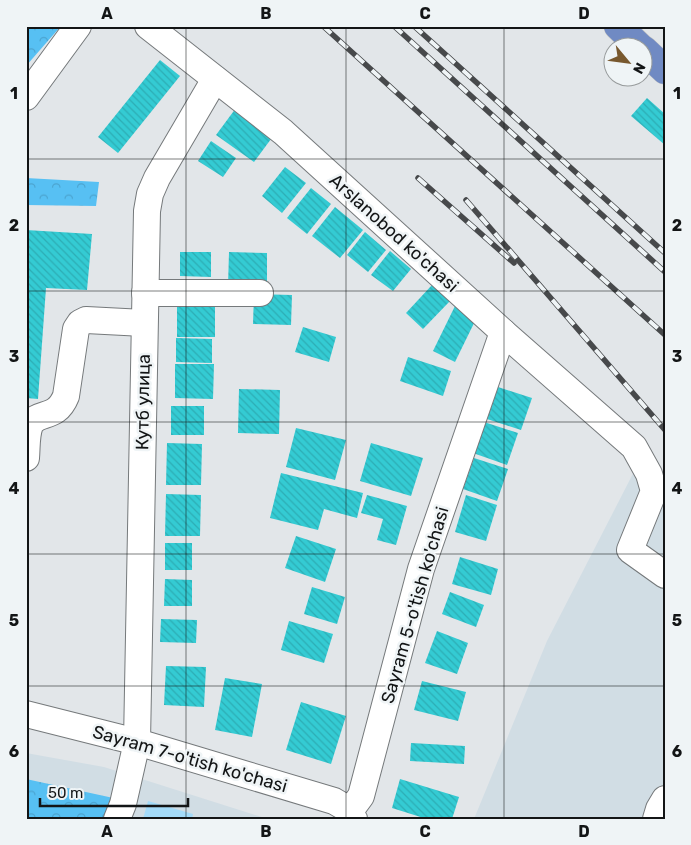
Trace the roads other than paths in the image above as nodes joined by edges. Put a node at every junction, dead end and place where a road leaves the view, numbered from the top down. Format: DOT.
graph roads {
  1 [pos="78,26"];
  2 [pos="148,26"];
  3 [pos="618,26"];
  4 [pos="631,38"];
  5 [pos="654,60"];
  6 [pos="665,70"];
  7 [pos="215,79"];
  8 [pos="26,97"];
  9 [pos="145,293"];
  10 [pos="260,294"];
  11 [pos="144,323"];
  12 [pos="503,332"];
  13 [pos="26,458"];
  14 [pos="665,575"];
  15 [pos="26,714"];
  16 [pos="137,742"];
  17 [pos="665,799"];
  18 [pos="352,815"];
  19 [pos="117,819"];
  20 [pos="656,819"];
  1 -- 8 [label="street"];
  2 -- 7 [label="street, Arslanobod ko'chasi"];
  3 -- 4 [label="highway"];
  5 -- 6 [label="highway"];
  7 -- 9 [label="street, Кутб улица"];
  7 -- 12 [label="street, Arslanobod ko'chasi"];
  9 -- 10 [label="street"];
  9 -- 11 [label="street, Кутб улица"];
  11 -- 13 [label="street"];
  11 -- 16 [label="street, Кутб улица"];
  12 -- 14 [label="street, Arslanobod ko'chasi"];
  12 -- 18 [label="street, Sayram 5-o'tish ko'chasi"];
  15 -- 16 [label="street, Sayram 7-o'tish ko'chasi"];
  16 -- 18 [label="street, Sayram 7-o'tish ko'chasi"];
  16 -- 19 [label="street, Кутб улица"];
  17 -- 20 [label="street"];
}
